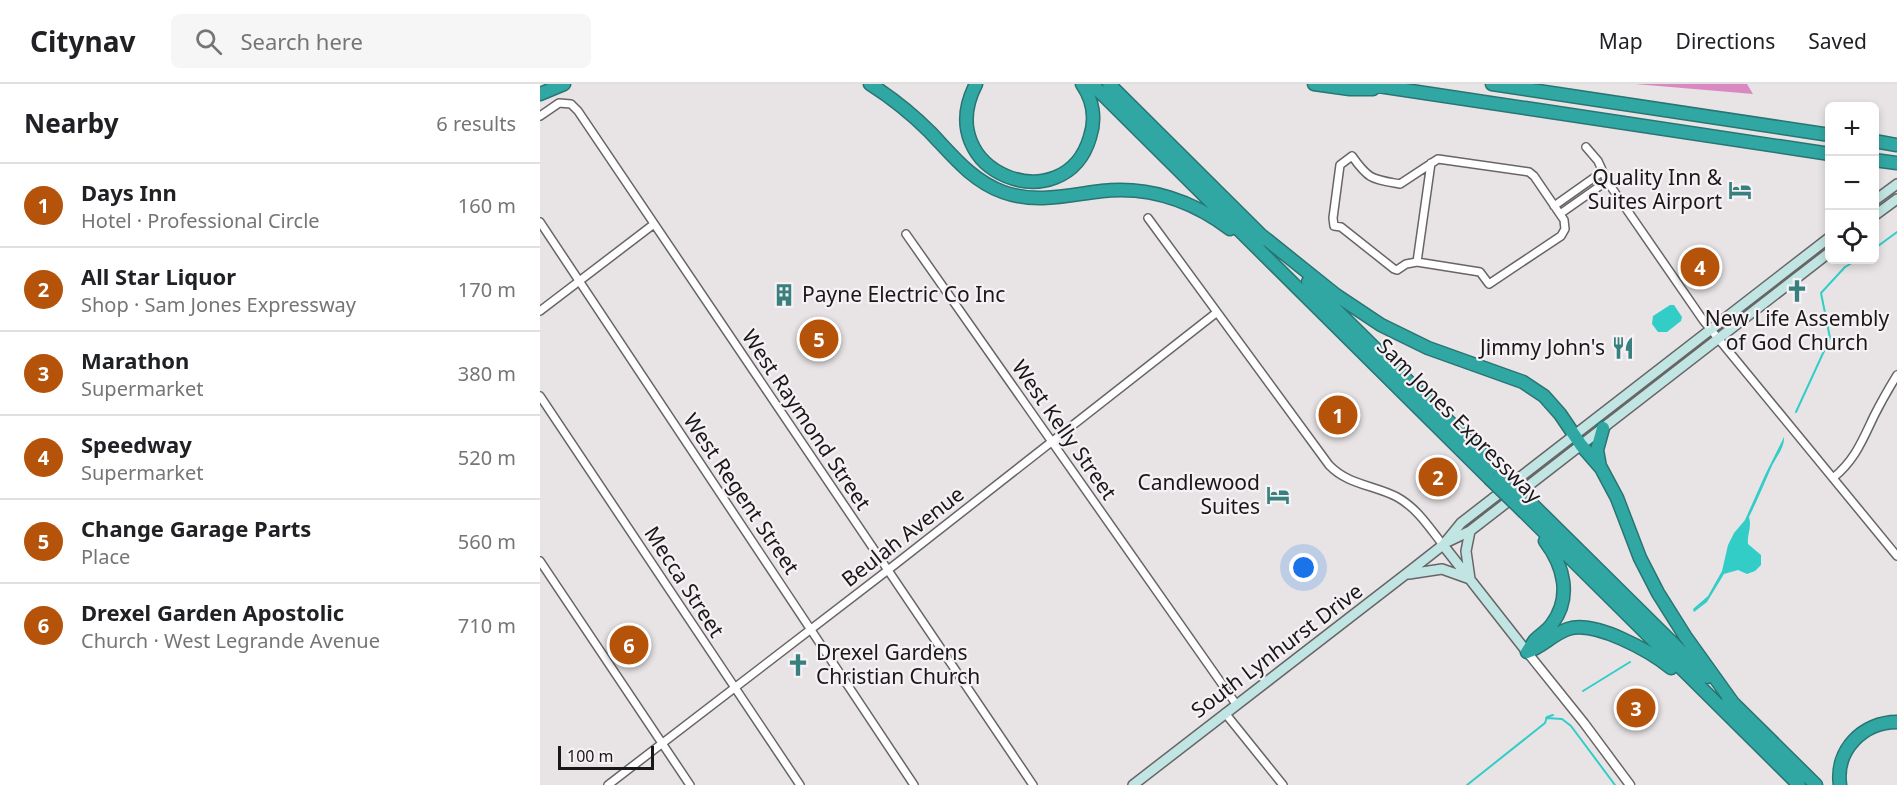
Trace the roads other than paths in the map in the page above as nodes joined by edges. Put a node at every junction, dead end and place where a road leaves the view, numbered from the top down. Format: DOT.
graph roads {
  1 [pos="564,84"];
  2 [pos="870,84"];
  3 [pos="976,84"];
  4 [pos="1082,84"];
  5 [pos="1092,84"];
  6 [pos="1109,84"];
  7 [pos="1314,84"];
  8 [pos="1365,84"];
  9 [pos="1492,84"];
  10 [pos="1526,84"];
  11 [pos="1396,89"];
  12 [pos="540,94"];
  13 [pos="1578,98"];
  14 [pos="540,116"];
  15 [pos="1825,134"];
  16 [pos="1879,142"];
  17 [pos="1897,145"];
  18 [pos="1586,147"];
  19 [pos="1825,153"];
  20 [pos="1879,161"];
  21 [pos="1431,163"];
  22 [pos="1897,163"];
  23 [pos="1602,172"];
  24 [pos="1607,181"];
  25 [pos="1897,183"];
  26 [pos="1879,198"];
  27 [pos="1897,199"];
  28 [pos="1554,206"];
  29 [pos="1879,213"];
  30 [pos="1560,214"];
  31 [pos="1148,218"];
  32 [pos="540,222"];
  33 [pos="654,224"];
  34 [pos="906,234"];
  35 [pos="1261,235"];
  36 [pos="1825,241"];
  37 [pos="1825,256"];
  38 [pos="1418,262"];
  39 [pos="1285,276"];
  40 [pos="579,281"];
  41 [pos="540,311"];
  42 [pos="1216,313"];
  43 [pos="1711,329"];
  44 [pos="1718,338"];
  45 [pos="1897,375"];
  46 [pos="540,396"];
  47 [pos="1603,428"];
  48 [pos="1577,440"];
  49 [pos="1053,441"];
  50 [pos="1601,468"];
  51 [pos="1494,475"];
  52 [pos="1833,478"];
  53 [pos="1528,508"];
  54 [pos="1470,531"];
  55 [pos="1443,545"];
  56 [pos="1897,556"];
  57 [pos="540,561"];
  58 [pos="888,570"];
  59 [pos="1406,574"];
  60 [pos="1470,579"];
  61 [pos="810,629"];
  62 [pos="1527,652"];
  63 [pos="735,687"];
  64 [pos="1713,700"];
  65 [pos="1733,703"];
  66 [pos="1236,704"];
  67 [pos="1225,713"];
  68 [pos="1897,722"];
  69 [pos="662,743"];
  70 [pos="608,785"];
  71 [pos="690,785"];
  72 [pos="800,785"];
  73 [pos="914,785"];
  74 [pos="1033,785"];
  75 [pos="1133,785"];
  76 [pos="1283,785"];
  77 [pos="1630,785"];
  78 [pos="1799,785"];
  79 [pos="1816,785"];
  80 [pos="1840,785"];
  1 -- 12 [label="highway"];
  2 -- 39 [label="highway"];
  3 -- 4 [label="highway"];
  5 -- 39 [label="highway, Sam Jones Expressway"];
  6 -- 35 [label="highway, Sam Jones Expressway"];
  7 -- 11 [label="highway"];
  8 -- 11 [label="highway"];
  9 -- 13 [label="highway"];
  10 -- 13 [label="highway"];
  11 -- 19 [label="highway"];
  13 -- 15 [label="highway"];
  14 -- 33 [label="street, West Raymond Street"];
  16 -- 17 [label="highway"];
  18 -- 23 [label="street"];
  20 -- 22 [label="highway"];
  21 -- 28 [label="street"];
  21 -- 38 [label="street"];
  21 -- 38 [label="street"];
  23 -- 24 [label="street"];
  23 -- 28 [label="street"];
  24 -- 30 [label="street"];
  24 -- 43 [label="street"];
  25 -- 26 [label="main road"];
  27 -- 29 [label="main road"];
  28 -- 30 [label="street"];
  30 -- 38 [label="street"];
  31 -- 42 [label="street"];
  32 -- 40 [label="street, West Regent Street"];
  33 -- 40 [label="street"];
  33 -- 58 [label="street, West Raymond Street"];
  34 -- 49 [label="street, West Kelly Street"];
  35 -- 48 [label="highway"];
  35 -- 51 [label="highway, Sam Jones Expressway"];
  36 -- 43 [label="main road, South Lynhurst Drive"];
  37 -- 44 [label="main road, South Lynhurst Drive"];
  39 -- 51 [label="highway, Sam Jones Expressway"];
  40 -- 41 [label="street"];
  40 -- 61 [label="street, West Regent Street"];
  42 -- 49 [label="street, Beulah Avenue"];
  42 -- 55 [label="street"];
  43 -- 44 [label="street"];
  43 -- 48 [label="main road, South Lynhurst Drive"];
  44 -- 47 [label="main road, South Lynhurst Drive"];
  44 -- 52 [label="street"];
  45 -- 52 [label="street"];
  46 -- 63 [label="street, Mecca Street"];
  47 -- 48 [label="main road, South Lynhurst Drive"];
  47 -- 50 [label="highway"];
  48 -- 50 [label="highway"];
  48 -- 54 [label="main road, South Lynhurst Drive"];
  48 -- 55 [label="main road, South Lynhurst Drive"];
  49 -- 58 [label="street, Beulah Avenue"];
  49 -- 66 [label="street, West Kelly Street"];
  50 -- 65 [label="highway"];
  51 -- 53 [label="highway, Sam Jones Expressway, bridge"];
  52 -- 56 [label="street"];
  53 -- 62 [label="highway"];
  53 -- 64 [label="highway, Sam Jones Expressway"];
  53 -- 65 [label="highway, Sam Jones Expressway"];
  54 -- 55 [label="main road, South Lynhurst Drive"];
  54 -- 60 [label="main road"];
  55 -- 59 [label="main road, South Lynhurst Drive"];
  55 -- 60 [label="main road"];
  57 -- 69 [label="street"];
  58 -- 61 [label="street, Beulah Avenue"];
  58 -- 74 [label="street, West Raymond Street"];
  59 -- 60 [label="main road"];
  59 -- 66 [label="main road, South Lynhurst Drive"];
  60 -- 62 [label="main road"];
  61 -- 63 [label="street, Beulah Avenue"];
  61 -- 73 [label="street, West Regent Street"];
  62 -- 64 [label="highway"];
  62 -- 77 [label="street"];
  63 -- 69 [label="street, Beulah Avenue"];
  63 -- 72 [label="street, Mecca Street"];
  64 -- 78 [label="highway, Sam Jones Expressway"];
  65 -- 79 [label="highway, Sam Jones Expressway"];
  66 -- 67 [label="main road, South Lynhurst Drive"];
  67 -- 75 [label="main road, South Lynhurst Drive"];
  67 -- 76 [label="street"];
  68 -- 80 [label="highway"];
  69 -- 70 [label="street, Beulah Avenue"];
  69 -- 71 [label="street"];
}
